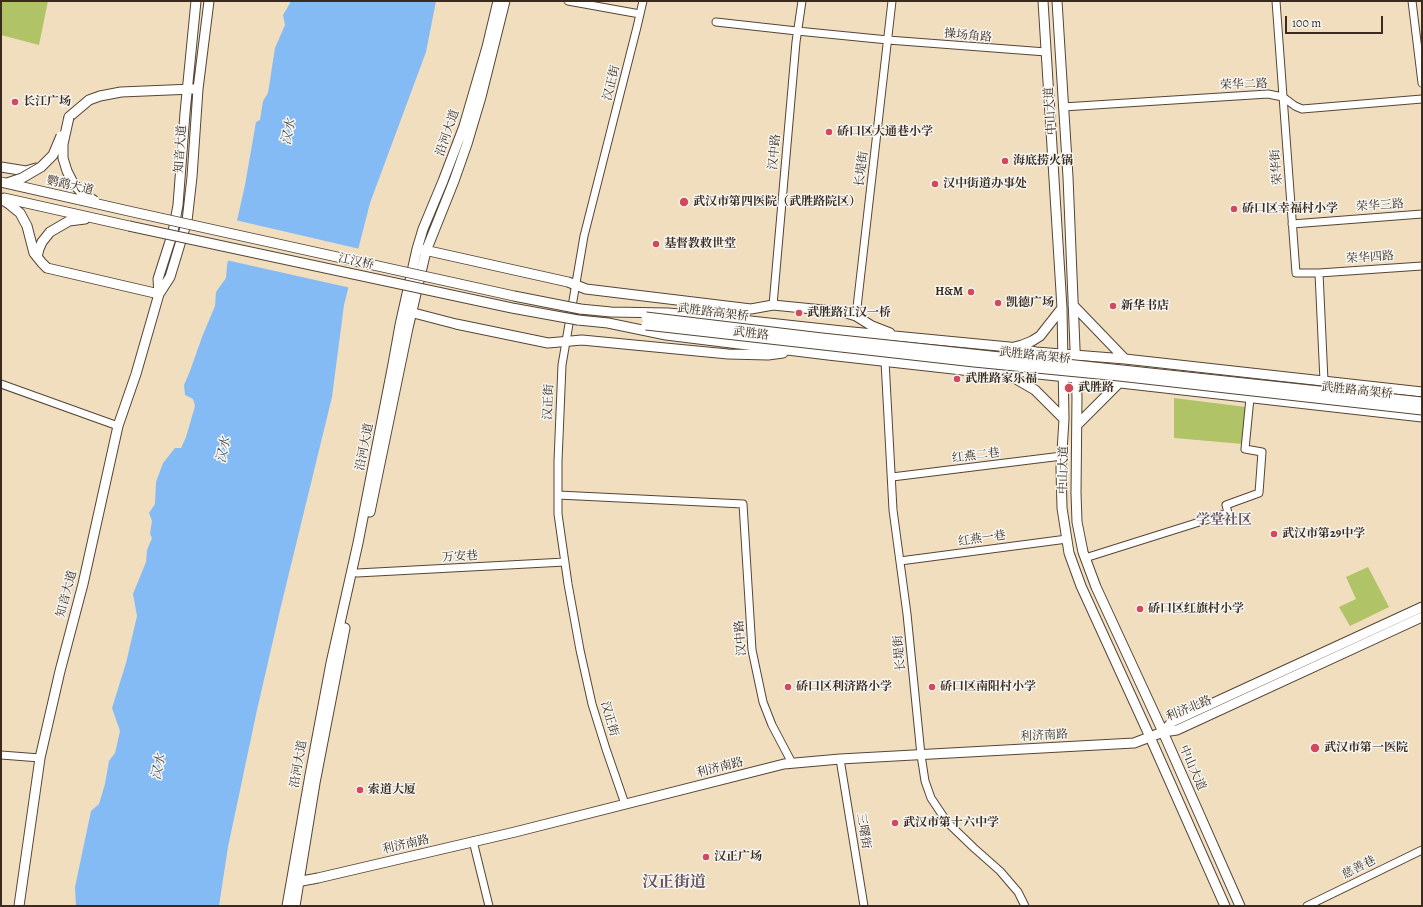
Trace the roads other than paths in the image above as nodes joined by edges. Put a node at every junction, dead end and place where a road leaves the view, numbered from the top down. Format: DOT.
graph roads {
  1 [pos="196,1"];
  2 [pos="209,1"];
  3 [pos="498,1"];
  4 [pos="505,1"];
  5 [pos="568,1"];
  6 [pos="642,1"];
  7 [pos="802,1"];
  8 [pos="892,1"];
  9 [pos="1043,1"];
  10 [pos="1057,1"];
  11 [pos="1276,1"];
  12 [pos="1412,1"];
  13 [pos="640,14"];
  14 [pos="716,22"];
  15 [pos="797,32"];
  16 [pos="888,40"];
  17 [pos="1046,52"];
  18 [pos="1422,83"];
  19 [pos="198,89"];
  20 [pos="187,90"];
  21 [pos="1282,97"];
  22 [pos="1422,99"];
  23 [pos="1063,107"];
  24 [pos="69,117"];
  25 [pos="1,167"];
  26 [pos="41,167"];
  27 [pos="4,183"];
  28 [pos="1,198"];
  29 [pos="101,205"];
  30 [pos="133,212"];
  31 [pos="1422,214"];
  32 [pos="99,220"];
  33 [pos="1292,224"];
  34 [pos="422,250"];
  35 [pos="38,257"];
  36 [pos="1422,266"];
  37 [pos="1319,273"];
  38 [pos="576,285"];
  39 [pos="159,294"];
  40 [pos="774,305"];
  41 [pos="1073,305"];
  42 [pos="1062,308"];
  43 [pos="580,309"];
  44 [pos="751,309"];
  45 [pos="407,312"];
  46 [pos="611,312"];
  47 [pos="856,316"];
  48 [pos="723,318"];
  49 [pos="578,320"];
  50 [pos="646,321"];
  51 [pos="608,323"];
  52 [pos="903,337"];
  53 [pos="566,342"];
  54 [pos="1009,348"];
  55 [pos="794,351"];
  56 [pos="1063,354"];
  57 [pos="1075,355"];
  58 [pos="1125,359"];
  59 [pos="885,361"];
  60 [pos="998,374"];
  61 [pos="1063,377"];
  62 [pos="1076,378"];
  63 [pos="1324,381"];
  64 [pos="1119,383"];
  65 [pos="1,384"];
  66 [pos="1422,392"];
  67 [pos="1250,398"];
  68 [pos="1422,402"];
  69 [pos="1422,410"];
  70 [pos="1422,417"];
  71 [pos="1064,419"];
  72 [pos="1077,425"];
  73 [pos="118,426"];
  74 [pos="1062,456"];
  75 [pos="892,477"];
  76 [pos="558,495"];
  77 [pos="1067,538"];
  78 [pos="1085,558"];
  79 [pos="900,561"];
  80 [pos="565,562"];
  81 [pos="357,573"];
  82 [pos="1422,607"];
  83 [pos="1422,617"];
  84 [pos="1162,732"];
  85 [pos="1150,737"];
  86 [pos="1,755"];
  87 [pos="921,755"];
  88 [pos="40,758"];
  89 [pos="840,759"];
  90 [pos="792,763"];
  91 [pos="626,804"];
  92 [pos="473,842"];
  93 [pos="1422,850"];
  94 [pos="295,882"];
  95 [pos="20,906"];
  96 [pos="287,906"];
  97 [pos="295,906"];
  98 [pos="489,906"];
  99 [pos="864,906"];
  100 [pos="1025,906"];
  101 [pos="1225,906"];
  102 [pos="1240,906"];
  103 [pos="1307,906"];
  1 -- 20 [label="main road, 知音大道"];
  2 -- 19 [label="main road, 知音大道"];
  3 -- 34 [label="main road, 沿河大道"];
  4 -- 34 [label="main road, 沿河大道"];
  5 -- 13 [label="street"];
  6 -- 13 [label="street, 汉正街"];
  7 -- 15 [label="street, 汉中路"];
  8 -- 16 [label="street, 长堤街"];
  9 -- 17 [label="main road, 中山大道"];
  10 -- 23 [label="main road, 中山大道"];
  11 -- 21 [label="street, 荣华街"];
  12 -- 18 [label="street"];
  13 -- 38 [label="street, 汉正街"];
  14 -- 15 [label="street, 操场角路"];
  15 -- 16 [label="street, 操场角路"];
  15 -- 40 [label="street, 汉中路"];
  16 -- 17 [label="street, 操场角路"];
  16 -- 47 [label="street, 长堤街"];
  17 -- 42 [label="main road, 中山大道"];
  19 -- 20 [label="main road"];
  19 -- 39 [label="main road, 知音大道"];
  20 -- 24 [label="main road"];
  20 -- 39 [label="main road, 知音大道"];
  21 -- 22 [label="street, 荣华二路"];
  21 -- 23 [label="street, 荣华二路"];
  21 -- 33 [label="street, 荣华街"];
  23 -- 41 [label="main road, 中山大道"];
  24 -- 26 [label="main road, bridge"];
  24 -- 29 [label="main road, bridge"];
  25 -- 26 [label="main road"];
  26 -- 27 [label="main road, bridge"];
  27 -- 29 [label="main road, 鹦鹉大道, bridge"];
  28 -- 32 [label="main road"];
  28 -- 35 [label="main road"];
  29 -- 30 [label="main road, 鹦鹉大道, bridge"];
  30 -- 43 [label="main road, 江汉桥, bridge"];
  31 -- 33 [label="street, 荣华三路"];
  32 -- 35 [label="main road"];
  32 -- 49 [label="main road, 江汉桥, bridge"];
  33 -- 37 [label="street, 荣华街"];
  34 -- 38 [label="main road"];
  34 -- 45 [label="main road, 沿河大道"];
  35 -- 39 [label="main road"];
  36 -- 37 [label="street, 荣华四路"];
  37 -- 63 [label="street"];
  38 -- 44 [label="main road"];
  38 -- 53 [label="street, 汉正街"];
  39 -- 73 [label="main road, 知音大道"];
  40 -- 44 [label="main road"];
  40 -- 47 [label="main road"];
  41 -- 57 [label="main road, 中山大道"];
  41 -- 58 [label="main road"];
  42 -- 54 [label="main road"];
  42 -- 56 [label="main road, 中山大道"];
  43 -- 46 [label="main road, 武胜路"];
  44 -- 48 [label="main road"];
  45 -- 53 [label="main road"];
  45 -- 81 [label="main road, 沿河大道"];
  45 -- 94 [label="main road, 沿河大道"];
  46 -- 48 [label="main road, 武胜路"];
  46 -- 50 [label="main road"];
  47 -- 52 [label="main road"];
  48 -- 52 [label="main road, 武胜路"];
  49 -- 51 [label="main road, 武胜路"];
  50 -- 51 [label="main road"];
  50 -- 68 [label="main road, 武胜路高架桥, bridge"];
  50 -- 69 [label="main road, 武胜路高架桥, bridge"];
  51 -- 55 [label="main road, 武胜路"];
  52 -- 54 [label="main road, 武胜路"];
  53 -- 55 [label="main road"];
  53 -- 76 [label="street, 汉正街"];
  54 -- 56 [label="main road, 武胜路"];
  55 -- 59 [label="main road, 武胜路"];
  56 -- 57 [label="main road, 武胜路"];
  56 -- 61 [label="main road, 中山大道"];
  57 -- 58 [label="main road, 武胜路"];
  57 -- 62 [label="main road, 中山大道"];
  58 -- 63 [label="main road, 武胜路"];
  59 -- 60 [label="main road, 武胜路"];
  59 -- 75 [label="street, 长堤街"];
  60 -- 61 [label="main road, 武胜路"];
  60 -- 71 [label="main road"];
  61 -- 62 [label="main road, 武胜路"];
  61 -- 71 [label="main road, 中山大道"];
  62 -- 64 [label="main road, 武胜路"];
  62 -- 72 [label="main road, 中山大道"];
  63 -- 66 [label="main road, 武胜路"];
  64 -- 67 [label="main road, 武胜路"];
  64 -- 72 [label="main road"];
  65 -- 73 [label="street"];
  67 -- 70 [label="main road, 武胜路"];
  67 -- 78 [label="street"];
  71 -- 74 [label="main road, 中山大道"];
  72 -- 78 [label="main road, 中山大道"];
  73 -- 88 [label="main road, 知音大道"];
  74 -- 75 [label="street, 红燕二巷"];
  74 -- 77 [label="main road, 中山大道"];
  75 -- 79 [label="street, 长堤街"];
  76 -- 80 [label="street, 汉正街"];
  76 -- 90 [label="street, 汉中路"];
  77 -- 79 [label="street, 红燕一巷"];
  77 -- 85 [label="main road, 中山大道"];
  78 -- 84 [label="main road, 中山大道"];
  79 -- 87 [label="street, 长堤街"];
  80 -- 81 [label="street, 万安巷"];
  80 -- 91 [label="street, 汉正街"];
  81 -- 94 [label="main road, 沿河大道"];
  82 -- 84 [label="main road, 利济北路"];
  83 -- 84 [label="main road, 利济北路"];
  84 -- 85 [label="main road, 利济南路"];
  84 -- 102 [label="main road, 中山大道"];
  85 -- 87 [label="main road, 利济南路"];
  85 -- 101 [label="main road, 中山大道"];
  86 -- 88 [label="street"];
  87 -- 89 [label="main road, 利济南路"];
  87 -- 100 [label="street, 长堤街"];
  88 -- 95 [label="main road, 知音大道"];
  89 -- 90 [label="main road, 利济南路"];
  89 -- 99 [label="street, 三曙街"];
  90 -- 91 [label="main road, 利济南路"];
  91 -- 92 [label="main road, 利济南路"];
  92 -- 94 [label="main road, 利济南路"];
  92 -- 98 [label="street"];
  93 -- 103 [label="street, 慈善巷"];
  94 -- 96 [label="main road, 沿河大道"];
  94 -- 97 [label="main road, 沿河大道"];
}
